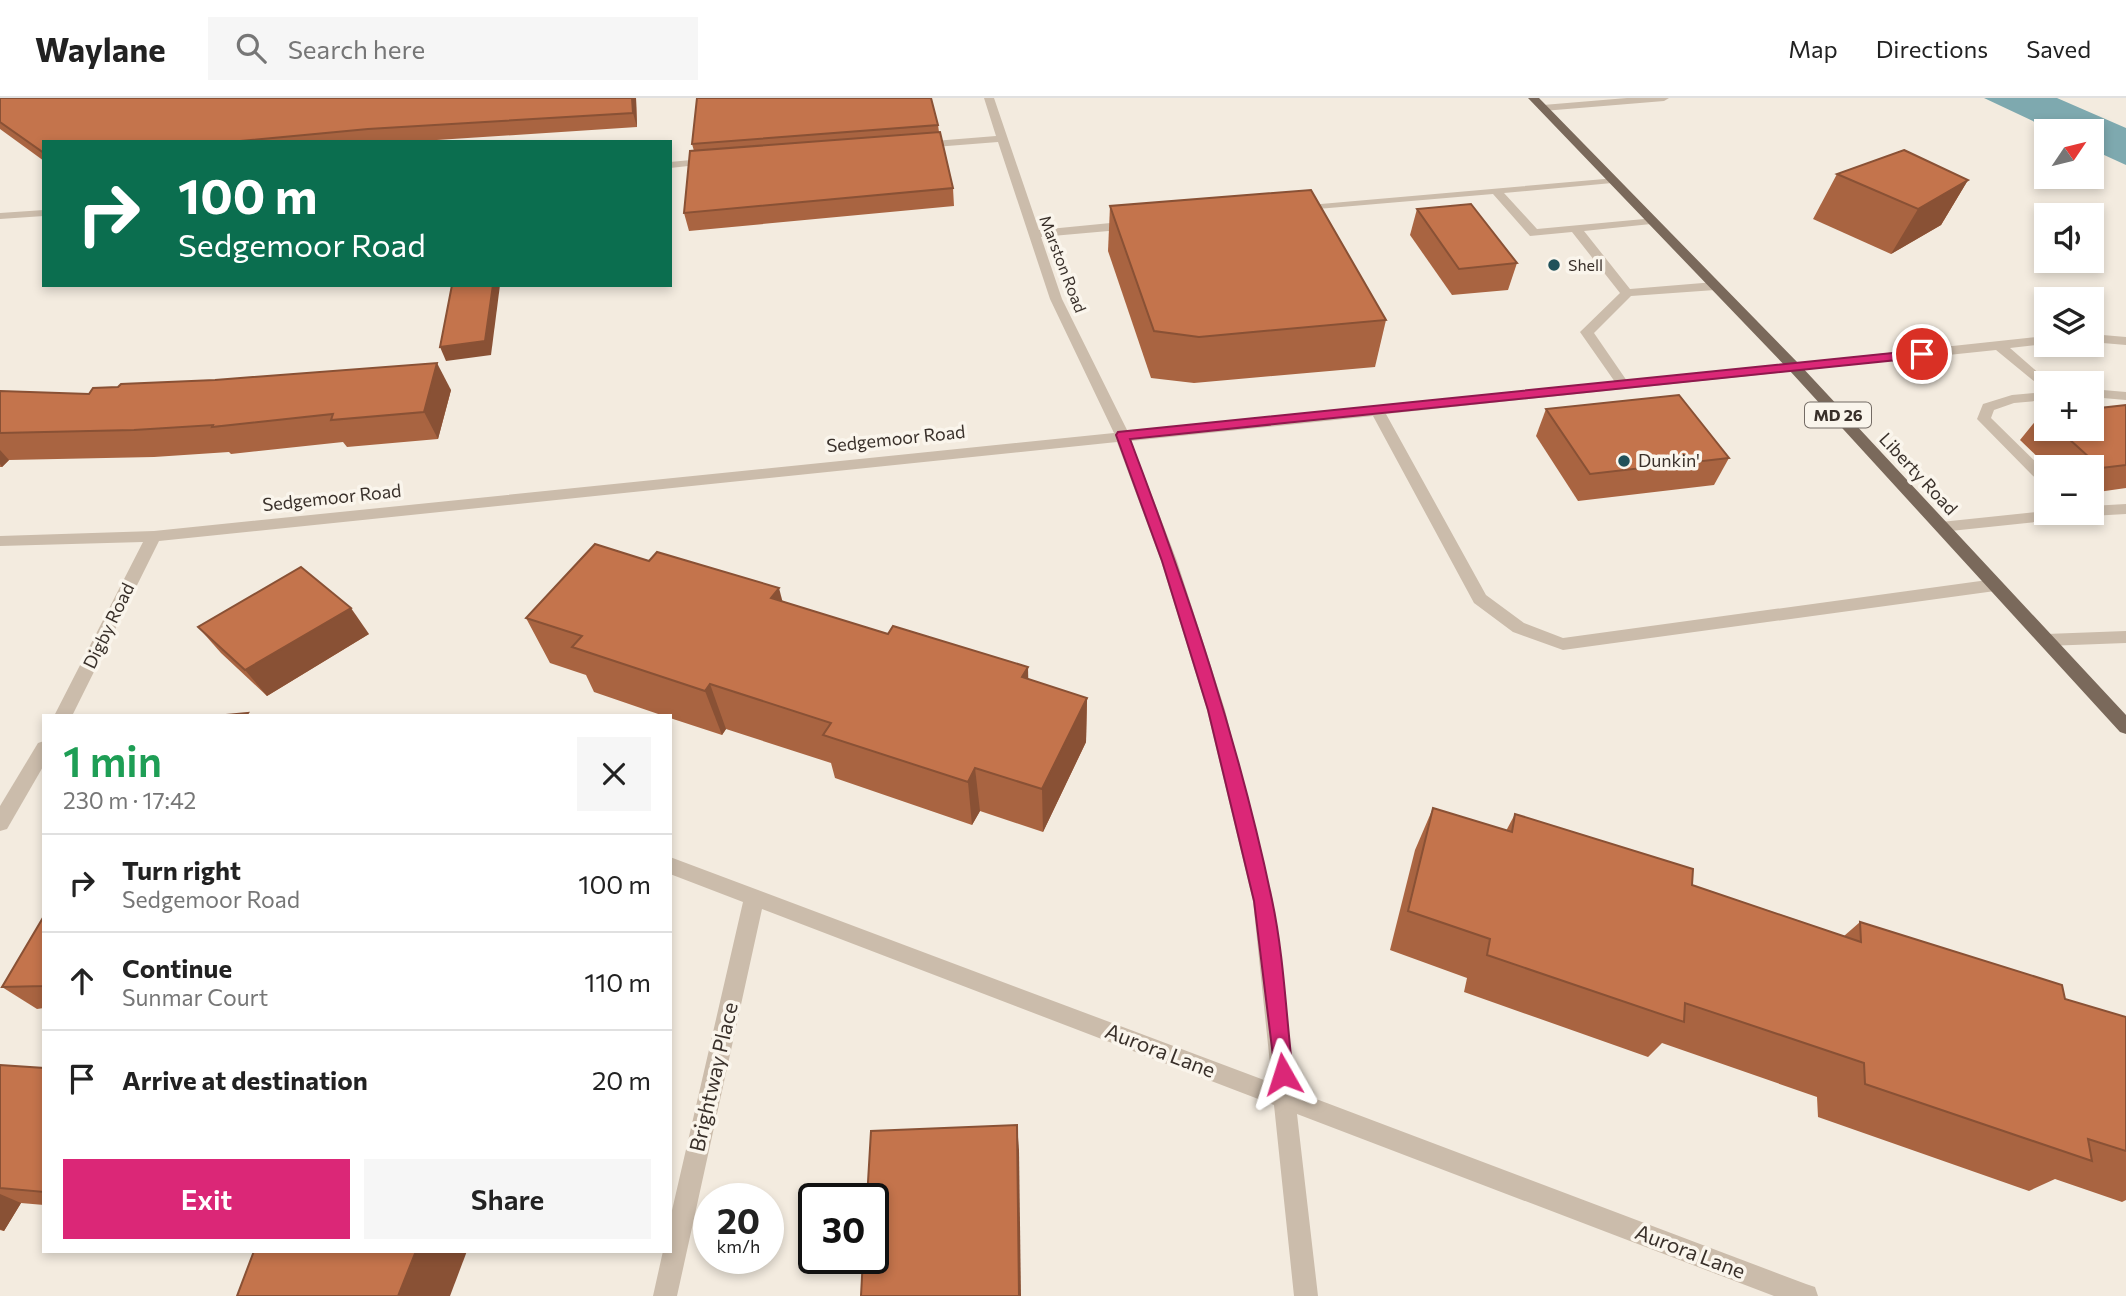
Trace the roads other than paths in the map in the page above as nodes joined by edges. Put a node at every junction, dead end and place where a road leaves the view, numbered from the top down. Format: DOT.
graph roads {
  1 [pos="989,98"];
  2 [pos="1664,98"];
  3 [pos="1538,103"];
  4 [pos="1002,139"];
  5 [pos="905,146"];
  6 [pos="726,160"];
  7 [pos="672,164"];
  8 [pos="1612,180"];
  9 [pos="1496,191"];
  10 [pos="1282,211"];
  11 [pos="42,213"];
  12 [pos="0,216"];
  13 [pos="1651,220"];
  14 [pos="1149,223"];
  15 [pos="1575,228"];
  16 [pos="1033,234"];
  17 [pos="1715,286"];
  18 [pos="1627,293"];
  19 [pos="2104,339"];
  20 [pos="2034,341"];
  21 [pos="2126,341"];
  22 [pos="1999,345"];
  23 [pos="1795,368"];
  24 [pos="2034,376"];
  25 [pos="1624,386"];
  26 [pos="2104,394"];
  27 [pos="2126,396"];
  28 [pos="2034,397"];
  29 [pos="1377,410"];
  30 [pos="1122,435"];
  31 [pos="2034,469"];
  32 [pos="2126,509"];
  33 [pos="2104,510"];
  34 [pos="2034,517"];
  35 [pos="1941,527"];
  36 [pos="154,536"];
  37 [pos="0,541"];
  38 [pos="1995,585"];
  39 [pos="2126,637"];
  40 [pos="2046,640"];
  41 [pos="64,714"];
  42 [pos="2126,727"];
  43 [pos="42,751"];
  44 [pos="0,822"];
  45 [pos="672,866"];
  46 [pos="754,898"];
  47 [pos="1286,1098"];
  48 [pos="665,1296"];
  49 [pos="1306,1296"];
  50 [pos="1806,1296"];
  1 -- 4 [label="street, Marston Road"];
  2 -- 3 [label="street"];
  3 -- 8 [label="main road, Liberty Road / MD 26"];
  4 -- 5 [label="street"];
  4 -- 16 [label="street, Marston Road"];
  6 -- 7 [label="street"];
  8 -- 9 [label="street"];
  8 -- 13 [label="main road, Liberty Road / MD 26"];
  9 -- 10 [label="street"];
  9 -- 15 [label="street"];
  11 -- 12 [label="street"];
  13 -- 15 [label="street"];
  13 -- 17 [label="main road, Liberty Road / MD 26"];
  14 -- 16 [label="street"];
  15 -- 18 [label="street"];
  16 -- 30 [label="street, Marston Road"];
  17 -- 18 [label="street"];
  17 -- 23 [label="main road, Liberty Road / MD 26"];
  18 -- 25 [label="street"];
  19 -- 21 [label="street"];
  20 -- 22 [label="street, Sedgemoor Road"];
  22 -- 23 [label="street, Sedgemoor Road"];
  22 -- 24 [label="street"];
  23 -- 25 [label="street, Sedgemoor Road"];
  23 -- 35 [label="main road, Liberty Road / MD 26"];
  25 -- 29 [label="street, Sedgemoor Road"];
  26 -- 27 [label="street"];
  28 -- 31 [label="street"];
  29 -- 30 [label="street, Sedgemoor Road"];
  29 -- 38 [label="street"];
  30 -- 36 [label="street, Sedgemoor Road"];
  30 -- 47 [label="street, Marston Road"];
  32 -- 33 [label="street"];
  34 -- 35 [label="street"];
  35 -- 38 [label="main road, Liberty Road / MD 26"];
  36 -- 37 [label="street, Sedgemoor Road"];
  36 -- 41 [label="street, Digby Road"];
  38 -- 40 [label="main road, Liberty Road / MD 26"];
  39 -- 40 [label="street"];
  40 -- 42 [label="main road, Liberty Road / MD 26"];
  43 -- 44 [label="street"];
  45 -- 46 [label="street, Aurora Lane"];
  46 -- 47 [label="street, Aurora Lane"];
  46 -- 48 [label="street, Brightway Place"];
  47 -- 49 [label="street, Marston Road"];
  47 -- 50 [label="street, Aurora Lane"];
}
